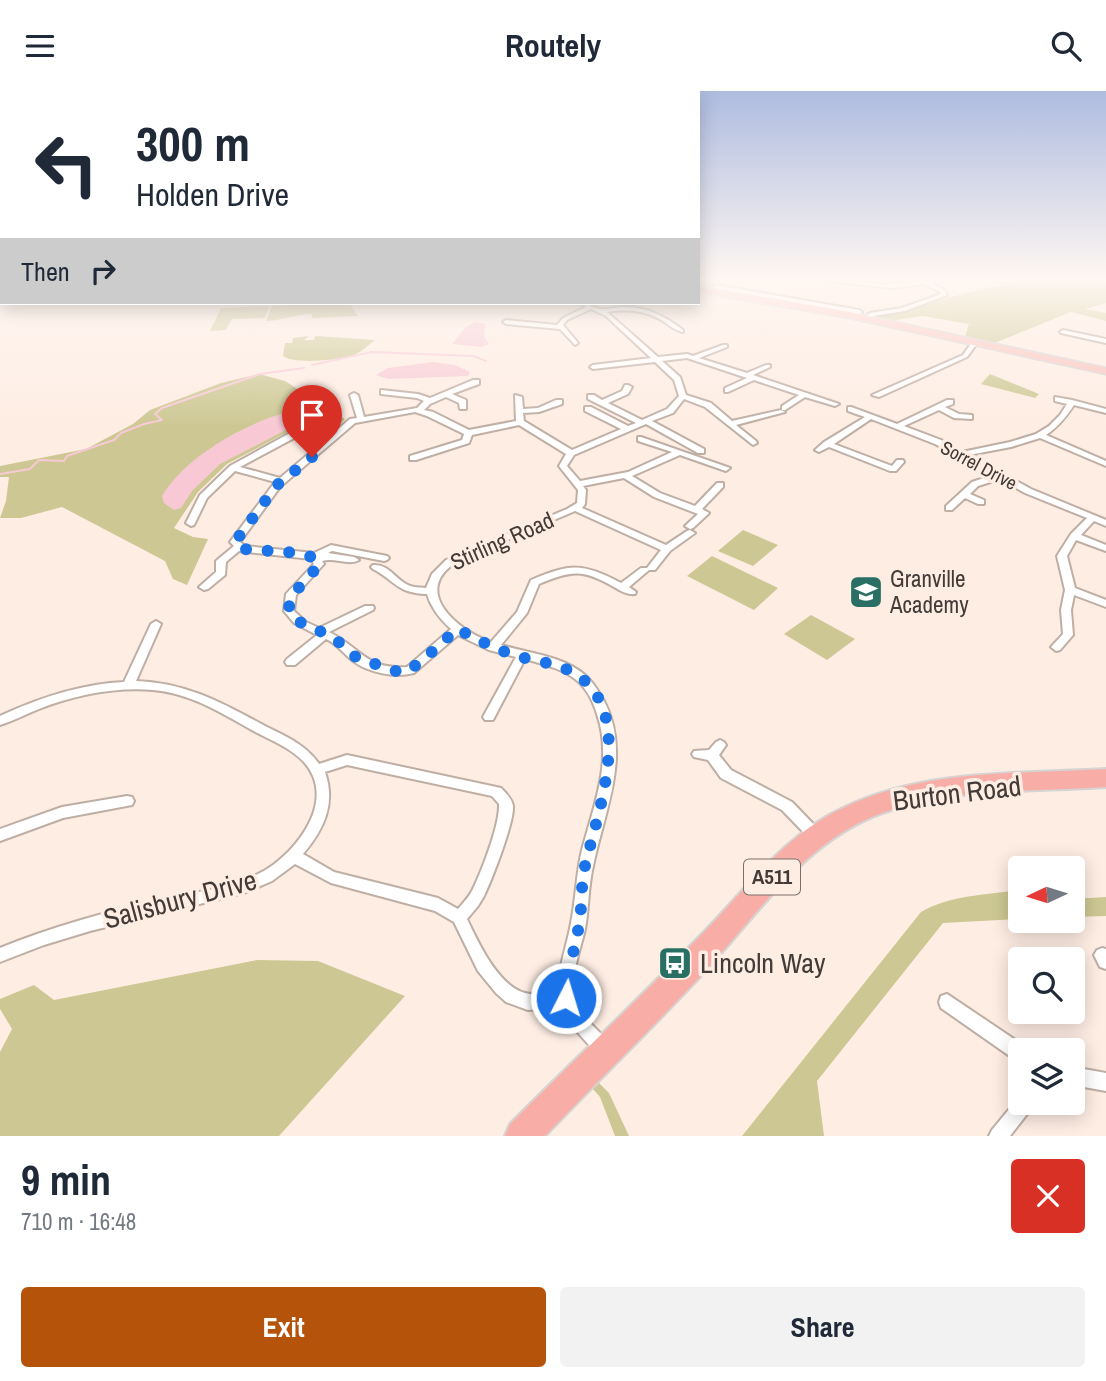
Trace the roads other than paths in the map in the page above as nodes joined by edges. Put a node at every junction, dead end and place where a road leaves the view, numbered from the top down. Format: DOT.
graph roads {
  1 [pos="563,329"];
  2 [pos="622,329"];
  3 [pos="678,329"];
  4 [pos="690,329"];
  5 [pos="919,329"];
  6 [pos="681,331"];
  7 [pos="671,332"];
  8 [pos="1062,332"];
  9 [pos="1106,341"];
  10 [pos="975,342"];
  11 [pos="566,344"];
  12 [pos="726,346"];
  13 [pos="695,357"];
  14 [pos="655,359"];
  15 [pos="768,366"];
  16 [pos="593,367"];
  17 [pos="1106,371"];
  18 [pos="752,376"];
  19 [pos="476,382"];
  20 [pos="628,387"];
  21 [pos="728,390"];
  22 [pos="384,392"];
  23 [pos="446,394"];
  24 [pos="804,394"];
  25 [pos="354,395"];
  26 [pos="876,395"];
  27 [pos="683,396"];
  28 [pos="518,397"];
  29 [pos="591,397"];
  30 [pos="1058,399"];
  31 [pos="430,401"];
  32 [pos="559,402"];
  33 [pos="601,403"];
  34 [pos="950,403"];
  35 [pos="1072,403"];
  36 [pos="835,404"];
  37 [pos="463,407"];
  38 [pos="939,407"];
  39 [pos="851,408"];
  40 [pos="588,409"];
  41 [pos="419,411"];
  42 [pos="519,411"];
  43 [pos="1106,411"];
  44 [pos="870,417"];
  45 [pos="969,417"];
  46 [pos="361,419"];
  47 [pos="520,422"];
  48 [pos="644,422"];
  49 [pos="732,424"];
  50 [pos="899,426"];
  51 [pos="627,429"];
  52 [pos="468,433"];
  53 [pos="295,434"];
  54 [pos="1042,436"];
  55 [pos="641,439"];
  56 [pos="753,443"];
  57 [pos="701,451"];
  58 [pos="571,453"];
  59 [pos="678,453"];
  60 [pos="964,454"];
  61 [pos="413,459"];
  62 [pos="900,462"];
  63 [pos="1106,464"];
  64 [pos="233,468"];
  65 [pos="726,468"];
  66 [pos="625,475"];
  67 [pos="1000,476"];
  68 [pos="281,481"];
  69 [pos="579,484"];
  70 [pos="720,485"];
  71 [pos="965,495"];
  72 [pos="981,502"];
  73 [pos="575,508"];
  74 [pos="949,508"];
  75 [pos="696,510"];
  76 [pos="1092,518"];
  77 [pos="191,523"];
  78 [pos="1106,523"];
  79 [pos="1074,536"];
  80 [pos="238,547"];
  81 [pos="1106,548"];
  82 [pos="667,549"];
  83 [pos="316,558"];
  84 [pos="384,558"];
  85 [pos="354,560"];
  86 [pos="376,567"];
  87 [pos="204,587"];
  88 [pos="1070,590"];
  89 [pos="432,591"];
  90 [pos="1106,604"];
  91 [pos="369,608"];
  92 [pos="156,624"];
  93 [pos="458,629"];
  94 [pos="322,633"];
  95 [pos="493,647"];
  96 [pos="1056,647"];
  97 [pos="521,657"];
  98 [pos="291,662"];
  99 [pos="128,686"];
  100 [pos="489,717"];
  101 [pos="0,720"];
  102 [pos="710,751"];
  103 [pos="318,769"];
  104 [pos="1106,778"];
  105 [pos="127,801"];
  106 [pos="0,835"];
  107 [pos="815,835"];
  108 [pos="294,856"];
  109 [pos="459,917"];
  110 [pos="0,955"];
  111 [pos="566,998"];
  112 [pos="947,1002"];
  113 [pos="1008,1045"];
  114 [pos="606,1051"];
  115 [pos="1085,1078"];
  116 [pos="1106,1082"];
  117 [pos="1016,1115"];
  118 [pos="522,1136"];
  119 [pos="999,1136"];
  1 -- 11 [label="street"];
  2 -- 14 [label="street"];
  3 -- 6 [label="street"];
  4 -- 6 [label="street"];
  5 -- 10 [label="main road"];
  6 -- 7 [label="street"];
  8 -- 9 [label="street"];
  10 -- 17 [label="main road"];
  10 -- 26 [label="street"];
  12 -- 13 [label="street"];
  13 -- 14 [label="street"];
  13 -- 18 [label="street"];
  14 -- 16 [label="street"];
  14 -- 27 [label="street"];
  15 -- 18 [label="street"];
  18 -- 21 [label="street"];
  18 -- 24 [label="street"];
  19 -- 23 [label="street"];
  20 -- 33 [label="street"];
  22 -- 31 [label="street"];
  23 -- 31 [label="street"];
  23 -- 37 [label="street"];
  24 -- 36 [label="street"];
  24 -- 49 [label="street"];
  25 -- 46 [label="street"];
  27 -- 48 [label="street"];
  27 -- 49 [label="street"];
  28 -- 42 [label="street"];
  29 -- 33 [label="street"];
  30 -- 35 [label="street"];
  31 -- 41 [label="street"];
  32 -- 42 [label="street"];
  33 -- 48 [label="street"];
  34 -- 38 [label="street"];
  35 -- 43 [label="street"];
  35 -- 54 [label="street"];
  38 -- 45 [label="street"];
  38 -- 50 [label="street"];
  39 -- 44 [label="street, Sorrel Drive"];
  40 -- 51 [label="street"];
  41 -- 46 [label="street"];
  41 -- 52 [label="street"];
  42 -- 47 [label="street"];
  44 -- 50 [label="street, Sorrel Drive"];
  44 -- 62 [label="street"];
  46 -- 68 [label="street"];
  47 -- 52 [label="street"];
  47 -- 58 [label="street"];
  48 -- 51 [label="street"];
  48 -- 57 [label="street"];
  49 -- 56 [label="street"];
  50 -- 60 [label="street, Sorrel Drive"];
  51 -- 58 [label="street"];
  52 -- 61 [label="street"];
  53 -- 64 [label="street"];
  54 -- 60 [label="street"];
  54 -- 63 [label="street"];
  55 -- 59 [label="street"];
  58 -- 69 [label="street"];
  59 -- 65 [label="street"];
  59 -- 66 [label="street"];
  60 -- 67 [label="street, Sorrel Drive"];
  64 -- 68 [label="street"];
  64 -- 77 [label="street"];
  66 -- 69 [label="street"];
  66 -- 75 [label="street"];
  67 -- 71 [label="street"];
  67 -- 76 [label="street, Sorrel Drive"];
  68 -- 80 [label="street"];
  69 -- 73 [label="street, Stirling Road"];
  70 -- 75 [label="street"];
  71 -- 72 [label="street"];
  71 -- 74 [label="street"];
  73 -- 82 [label="street"];
  73 -- 89 [label="street, Stirling Road"];
  75 -- 82 [label="street"];
  76 -- 78 [label="street, Sorrel Drive"];
  76 -- 79 [label="street"];
  79 -- 81 [label="street"];
  79 -- 88 [label="street"];
  80 -- 83 [label="street"];
  80 -- 87 [label="street"];
  82 -- 95 [label="street"];
  83 -- 84 [label="street"];
  83 -- 85 [label="street"];
  83 -- 94 [label="street"];
  86 -- 89 [label="street"];
  88 -- 90 [label="street"];
  88 -- 96 [label="street"];
  89 -- 93 [label="street, Stirling Road"];
  91 -- 94 [label="street"];
  92 -- 99 [label="street"];
  93 -- 94 [label="street"];
  93 -- 95 [label="street, Stirling Road"];
  94 -- 98 [label="street"];
  95 -- 97 [label="street, Stirling Road"];
  97 -- 100 [label="street"];
  97 -- 111 [label="street, Stirling Road"];
  99 -- 101 [label="street"];
  99 -- 103 [label="street"];
  102 -- 107 [label="street"];
  103 -- 108 [label="street, Salisbury Drive"];
  103 -- 109 [label="street"];
  104 -- 107 [label="highway, Burton Road / A511"];
  105 -- 106 [label="street"];
  107 -- 114 [label="highway, Burton Road / A511"];
  108 -- 109 [label="street"];
  108 -- 110 [label="street, Salisbury Drive"];
  109 -- 111 [label="street"];
  111 -- 114 [label="street"];
  112 -- 113 [label="street"];
  114 -- 118 [label="highway, Burton Road / A511"];
  115 -- 116 [label="street"];
  117 -- 119 [label="street"];
}
